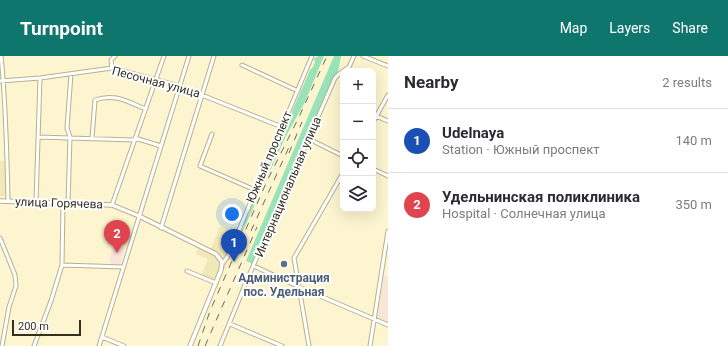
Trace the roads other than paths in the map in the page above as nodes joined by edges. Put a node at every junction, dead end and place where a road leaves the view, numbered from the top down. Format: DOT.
graph roads {
  1 [pos="1,56"];
  2 [pos="108,56"];
  3 [pos="115,56"];
  4 [pos="164,56"];
  5 [pos="189,56"];
  6 [pos="214,56"];
  7 [pos="312,56"];
  8 [pos="354,56"];
  9 [pos="363,56"];
  10 [pos="111,60"];
  11 [pos="242,65"];
  12 [pos="388,66"];
  13 [pos="112,68"];
  14 [pos="71,74"];
  15 [pos="40,78"];
  16 [pos="155,79"];
  17 [pos="2,81"];
  18 [pos="179,86"];
  19 [pos="298,91"];
  20 [pos="202,94"];
  21 [pos="388,95"];
  22 [pos="146,109"];
  23 [pos="0,113"];
  24 [pos="5,114"];
  25 [pos="376,116"];
  26 [pos="388,121"];
  27 [pos="282,127"];
  28 [pos="212,134"];
  29 [pos="38,137"];
  30 [pos="70,137"];
  31 [pos="92,138"];
  32 [pos="134,139"];
  33 [pos="309,139"];
  34 [pos="161,146"];
  35 [pos="340,154"];
  36 [pos="376,170"];
  37 [pos="341,176"];
  38 [pos="388,176"];
  39 [pos="255,190"];
  40 [pos="0,201"];
  41 [pos="8,201"];
  42 [pos="36,202"];
  43 [pos="66,203"];
  44 [pos="112,205"];
  45 [pos="139,216"];
  46 [pos="161,228"];
  47 [pos="388,231"];
  48 [pos="0,238"];
  49 [pos="383,260"];
  50 [pos="388,261"];
  51 [pos="222,264"];
  52 [pos="62,265"];
  53 [pos="254,266"];
  54 [pos="124,267"];
  55 [pos="187,271"];
  56 [pos="216,283"];
  57 [pos="298,287"];
  58 [pos="374,320"];
  59 [pos="230,324"];
  60 [pos="388,325"];
  61 [pos="102,337"];
  62 [pos="2,346"];
  63 [pos="34,346"];
  64 [pos="100,346"];
  65 [pos="124,346"];
  66 [pos="190,346"];
  67 [pos="220,346"];
  68 [pos="282,346"];
  69 [pos="309,346"];
  70 [pos="370,346"];
  1 -- 17 [label="street"];
  2 -- 10 [label="street"];
  3 -- 10 [label="street"];
  4 -- 16 [label="street"];
  5 -- 18 [label="street"];
  6 -- 20 [label="street"];
  7 -- 19 [label="street, Южный проспект"];
  8 -- 33 [label="street, Интернациональная улица"];
  9 -- 12 [label="street"];
  10 -- 13 [label="street"];
  11 -- 19 [label="street"];
  13 -- 14 [label="street, Песочная улица"];
  13 -- 16 [label="street, Песочная улица"];
  14 -- 15 [label="street, Песочная улица"];
  14 -- 30 [label="street"];
  15 -- 17 [label="street, Песочная улица"];
  15 -- 29 [label="street"];
  16 -- 18 [label="street, Песочная улица"];
  16 -- 22 [label="street"];
  17 -- 24 [label="street"];
  18 -- 20 [label="street, Песочная улица"];
  18 -- 34 [label="street"];
  19 -- 27 [label="street, Южный проспект"];
  20 -- 27 [label="street, Песочная улица"];
  20 -- 46 [label="street"];
  21 -- 25 [label="street"];
  22 -- 31 [label="street"];
  22 -- 32 [label="street"];
  23 -- 24 [label="street"];
  24 -- 41 [label="street"];
  25 -- 26 [label="street"];
  27 -- 39 [label="street, Южный проспект"];
  28 -- 39 [label="street"];
  29 -- 30 [label="street"];
  29 -- 42 [label="street"];
  30 -- 31 [label="street"];
  30 -- 43 [label="street"];
  31 -- 32 [label="street"];
  32 -- 34 [label="street"];
  32 -- 44 [label="street"];
  33 -- 35 [label="street"];
  33 -- 53 [label="street, Интернациональная улица"];
  34 -- 45 [label="street"];
  36 -- 38 [label="street"];
  37 -- 57 [label="street"];
  39 -- 51 [label="street, Южный проспект"];
  40 -- 41 [label="main road, улица Горячева"];
  41 -- 42 [label="main road, улица Горячева"];
  42 -- 43 [label="main road, улица Горячева"];
  43 -- 44 [label="main road, улица Горячева"];
  43 -- 52 [label="street"];
  44 -- 45 [label="main road, улица Горячева"];
  45 -- 46 [label="main road, улица Горячева"];
  45 -- 54 [label="street"];
  46 -- 51 [label="main road, улица Горячева"];
  47 -- 49 [label="street"];
  48 -- 62 [label="street"];
  49 -- 50 [label="street"];
  49 -- 58 [label="street"];
  51 -- 56 [label="main road, Южный проспект"];
  52 -- 54 [label="street"];
  52 -- 63 [label="street"];
  53 -- 57 [label="street"];
  53 -- 59 [label="street, Интернациональная улица"];
  54 -- 61 [label="street"];
  55 -- 56 [label="street"];
  56 -- 66 [label="main road, Южный проспект"];
  57 -- 58 [label="street"];
  57 -- 69 [label="street"];
  58 -- 60 [label="street"];
  58 -- 70 [label="street"];
  59 -- 67 [label="street, Интернациональная улица"];
  59 -- 68 [label="street"];
  61 -- 64 [label="street"];
  61 -- 65 [label="street"];
}
